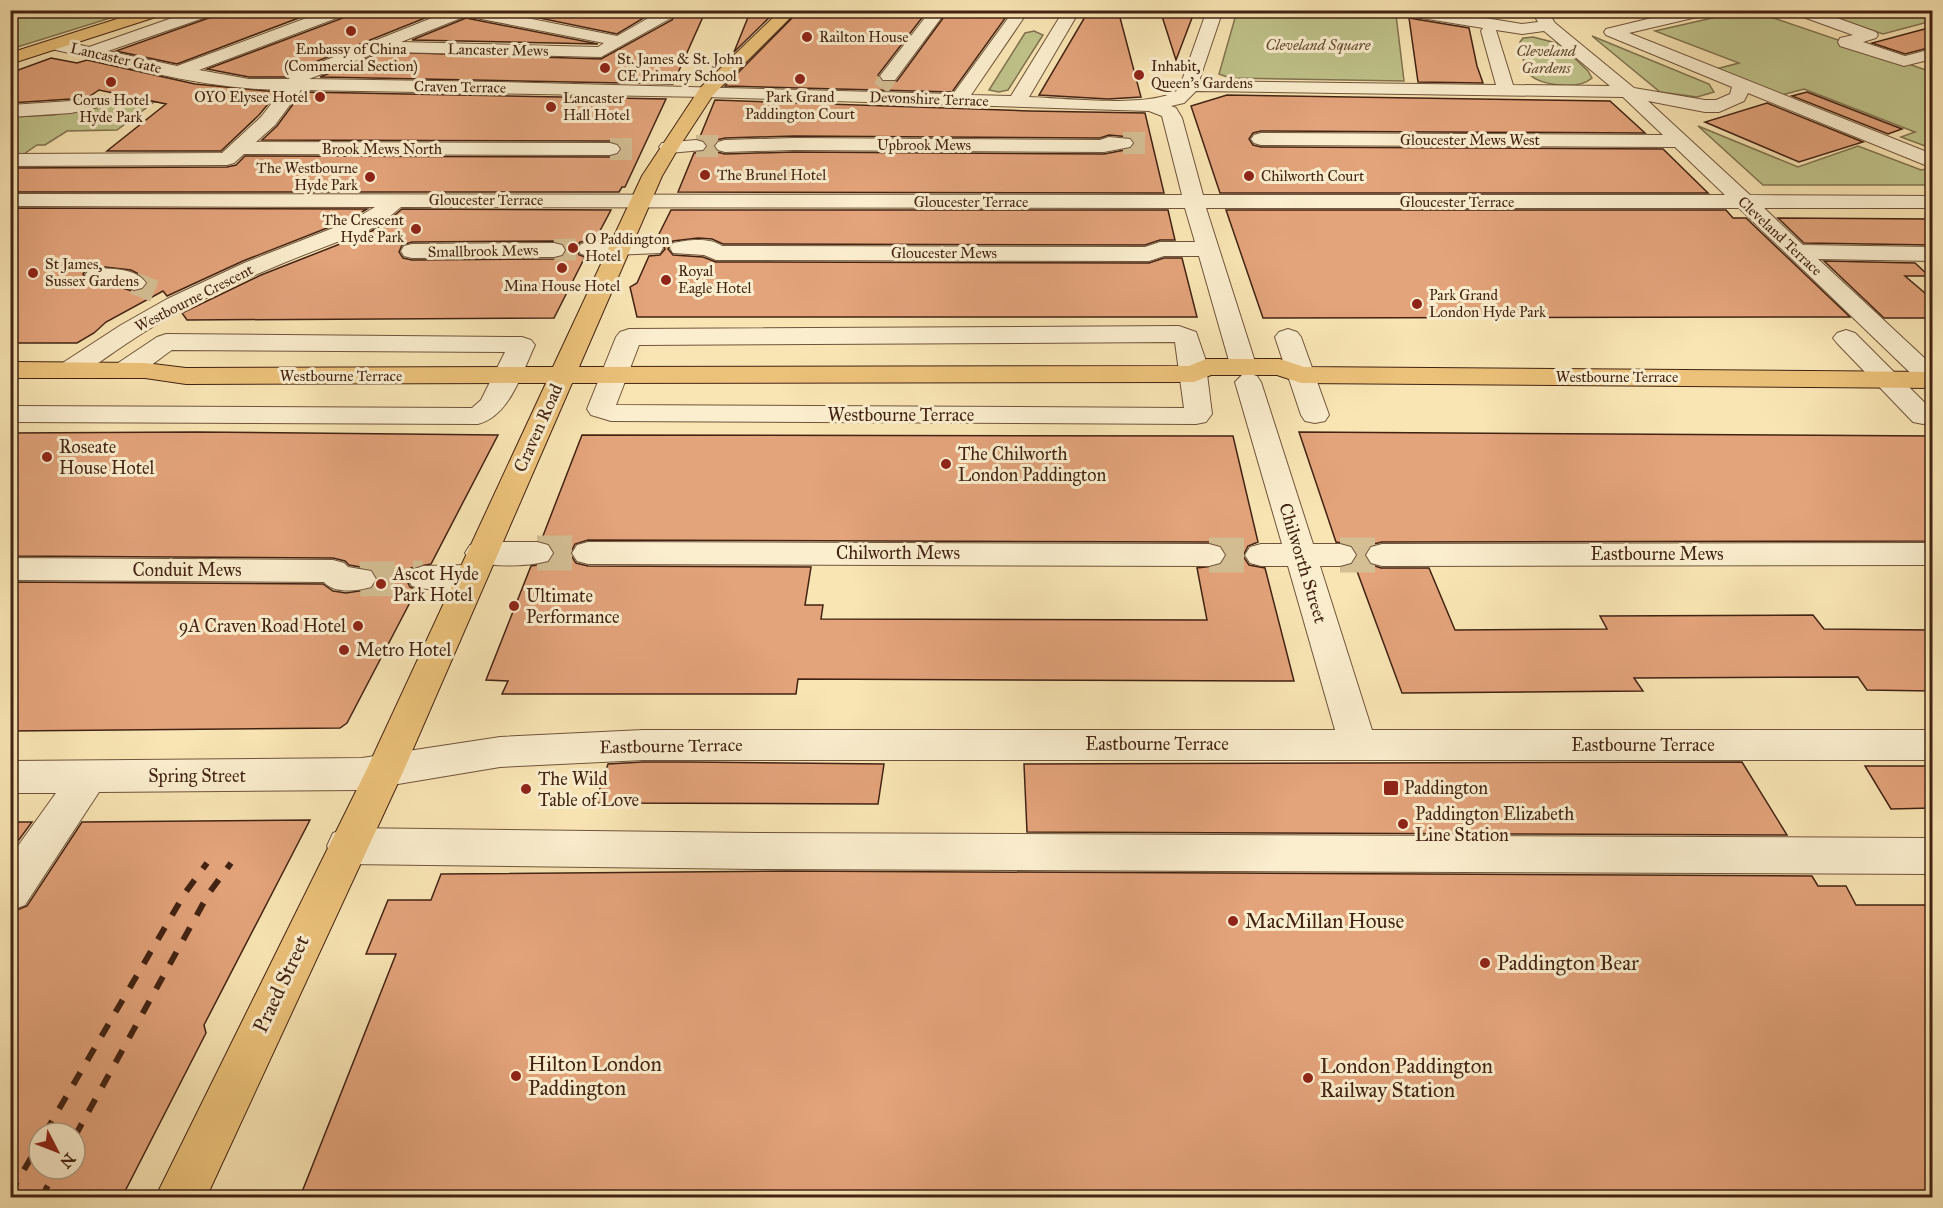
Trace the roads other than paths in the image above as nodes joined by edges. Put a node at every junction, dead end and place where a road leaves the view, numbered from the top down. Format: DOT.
graph roads {
  1 [pos="162,10"];
  2 [pos="213,10"];
  3 [pos="344,10"];
  4 [pos="791,10"];
  5 [pos="940,10"];
  6 [pos="1072,10"];
  7 [pos="1215,10"];
  8 [pos="1403,10"];
  9 [pos="1708,10"];
  10 [pos="1798,10"];
  11 [pos="665,15"];
  12 [pos="1547,18"];
  13 [pos="1026,22"];
  14 [pos="1487,28"];
  15 [pos="1061,29"];
  16 [pos="618,41"];
  17 [pos="58,45"];
  18 [pos="375,47"];
  19 [pos="90,52"];
  20 [pos="1932,54"];
  21 [pos="10,59"];
  22 [pos="178,72"];
  23 [pos="289,85"];
  24 [pos="1741,85"];
  25 [pos="1190,86"];
  26 [pos="882,87"];
  27 [pos="1506,90"];
  28 [pos="706,92"];
  29 [pos="1628,92"];
  30 [pos="104,100"];
  31 [pos="958,100"];
  32 [pos="1017,102"];
  33 [pos="1151,106"];
  34 [pos="10,111"];
  35 [pos="1261,139"];
  36 [pos="1680,141"];
  37 [pos="1123,143"];
  38 [pos="696,146"];
  39 [pos="725,146"];
  40 [pos="643,148"];
  41 [pos="668,148"];
  42 [pos="610,149"];
  43 [pos="233,153"];
  44 [pos="269,159"];
  45 [pos="10,160"];
  46 [pos="1932,161"];
  47 [pos="10,200"];
  48 [pos="396,200"];
  49 [pos="358,201"];
  50 [pos="642,201"];
  51 [pos="1194,202"];
  52 [pos="1743,202"];
  53 [pos="1932,202"];
  54 [pos="325,238"];
  55 [pos="652,248"];
  56 [pos="681,248"];
  57 [pos="589,249"];
  58 [pos="619,249"];
  59 [pos="1208,249"];
  60 [pos="554,250"];
  61 [pos="412,252"];
  62 [pos="1797,252"];
  63 [pos="1932,254"];
  64 [pos="97,275"];
  65 [pos="134,283"];
  66 [pos="1288,337"];
  67 [pos="1846,338"];
  68 [pos="10,370"];
  69 [pos="70,370"];
  70 [pos="1194,374"];
  71 [pos="561,375"];
  72 [pos="614,375"];
  73 [pos="1246,375"];
  74 [pos="1300,375"];
  75 [pos="507,376"];
  76 [pos="135,378"];
  77 [pos="1886,379"];
  78 [pos="1932,379"];
  79 [pos="10,386"];
  80 [pos="10,414"];
  81 [pos="1315,415"];
  82 [pos="1923,416"];
  83 [pos="537,553"];
  84 [pos="588,553"];
  85 [pos="1209,555"];
  86 [pos="1261,555"];
  87 [pos="1300,555"];
  88 [pos="1340,555"];
  89 [pos="1382,555"];
  90 [pos="1932,555"];
  91 [pos="476,564"];
  92 [pos="10,569"];
  93 [pos="423,578"];
  94 [pos="360,579"];
  95 [pos="1358,744"];
  96 [pos="1932,745"];
  97 [pos="384,772"];
  98 [pos="10,777"];
  99 [pos="88,777"];
  100 [pos="347,846"];
  101 [pos="1932,856"];
  102 [pos="10,892"];
  103 [pos="180,1197"];
  1 -- 17 [label="main road"];
  2 -- 19 [label="street"];
  3 -- 22 [label="street, Lancaster Gate"];
  4 -- 28 [label="main road, Craven Road"];
  5 -- 26 [label="street"];
  6 -- 15 [label="street"];
  7 -- 25 [label="street"];
  8 -- 14 [label="street"];
  9 -- 24 [label="street"];
  10 -- 20 [label="street"];
  11 -- 16 [label="street, Lancaster Mews"];
  12 -- 14 [label="street"];
  12 -- 29 [label="street"];
  13 -- 15 [label="street"];
  13 -- 31 [label="street"];
  14 -- 27 [label="street"];
  15 -- 32 [label="street"];
  16 -- 18 [label="street, Lancaster Mews"];
  16 -- 18 [label="street, Lancaster Mews"];
  17 -- 19 [label="street, Lancaster Gate"];
  17 -- 21 [label="main road"];
  18 -- 23 [label="street, Lancaster Mews"];
  19 -- 22 [label="street, Lancaster Gate"];
  22 -- 23 [label="street, Craven Terrace"];
  23 -- 28 [label="street, Craven Terrace"];
  23 -- 43 [label="street"];
  24 -- 29 [label="street"];
  24 -- 46 [label="street"];
  25 -- 27 [label="street"];
  25 -- 33 [label="street"];
  26 -- 28 [label="street, Devonshire Terrace"];
  26 -- 31 [label="street, Devonshire Terrace"];
  27 -- 29 [label="street"];
  28 -- 41 [label="main road, Craven Road"];
  29 -- 36 [label="street, Cleveland Terrace"];
  30 -- 34 [label="street"];
  31 -- 32 [label="street, Devonshire Terrace"];
  32 -- 33 [label="street, Devonshire Terrace"];
  33 -- 51 [label="street, Chilworth Street"];
  35 -- 36 [label="street, Gloucester Mews West"];
  36 -- 52 [label="street, Cleveland Terrace"];
  37 -- 39 [label="street, Upbrook Mews"];
  38 -- 41 [label="street"];
  40 -- 41 [label="street"];
  41 -- 50 [label="main road, Craven Road"];
  42 -- 43 [label="street, Brook Mews North"];
  43 -- 44 [label="street"];
  43 -- 45 [label="street"];
  47 -- 49 [label="street, Gloucester Terrace"];
  48 -- 49 [label="street, Gloucester Terrace"];
  48 -- 50 [label="street, Gloucester Terrace"];
  48 -- 54 [label="street, Westbourne Crescent"];
  49 -- 54 [label="street, Westbourne Crescent"];
  50 -- 51 [label="street, Gloucester Terrace"];
  50 -- 58 [label="main road, Craven Road"];
  51 -- 52 [label="street, Gloucester Terrace"];
  51 -- 59 [label="street, Chilworth Street"];
  52 -- 53 [label="street, Gloucester Terrace"];
  52 -- 62 [label="street, Cleveland Terrace"];
  54 -- 69 [label="street, Westbourne Crescent"];
  55 -- 58 [label="street"];
  56 -- 59 [label="street, Gloucester Mews"];
  57 -- 58 [label="street"];
  58 -- 71 [label="main road, Craven Road"];
  59 -- 73 [label="street, Chilworth Street"];
  60 -- 61 [label="street, Smallbrook Mews"];
  62 -- 63 [label="street"];
  62 -- 78 [label="street, Cleveland Terrace"];
  64 -- 65 [label="street"];
  66 -- 74 [label="street"];
  67 -- 77 [label="street"];
  68 -- 69 [label="main road"];
  69 -- 76 [label="main road"];
  70 -- 72 [label="main road, Westbourne Terrace"];
  70 -- 72 [label="street, Westbourne Terrace"];
  70 -- 72 [label="street, Westbourne Terrace"];
  70 -- 73 [label="main road, Westbourne Terrace"];
  71 -- 72 [label="main road, Westbourne Terrace"];
  71 -- 75 [label="main road, Westbourne Terrace"];
  71 -- 91 [label="main road, Craven Road"];
  73 -- 74 [label="main road, Westbourne Terrace"];
  73 -- 87 [label="street, Chilworth Street"];
  74 -- 77 [label="main road, Westbourne Terrace"];
  74 -- 81 [label="street"];
  75 -- 76 [label="main road, Westbourne Terrace"];
  75 -- 76 [label="street"];
  75 -- 80 [label="street"];
  76 -- 79 [label="main road"];
  77 -- 78 [label="main road, Westbourne Terrace"];
  77 -- 82 [label="street"];
  83 -- 91 [label="street"];
  84 -- 85 [label="street, Chilworth Mews"];
  86 -- 87 [label="street"];
  87 -- 88 [label="street"];
  87 -- 95 [label="street, Chilworth Street"];
  89 -- 90 [label="street, Eastbourne Mews"];
  91 -- 93 [label="street"];
  91 -- 97 [label="main road, Craven Road"];
  92 -- 94 [label="street, Conduit Mews"];
  95 -- 96 [label="street, Eastbourne Terrace"];
  95 -- 97 [label="street, Eastbourne Terrace"];
  97 -- 99 [label="street, Spring Street"];
  97 -- 100 [label="main road, Praed Street"];
  98 -- 99 [label="street, Spring Street"];
  99 -- 102 [label="street"];
  100 -- 101 [label="street"];
  100 -- 103 [label="main road, Praed Street"];
}
